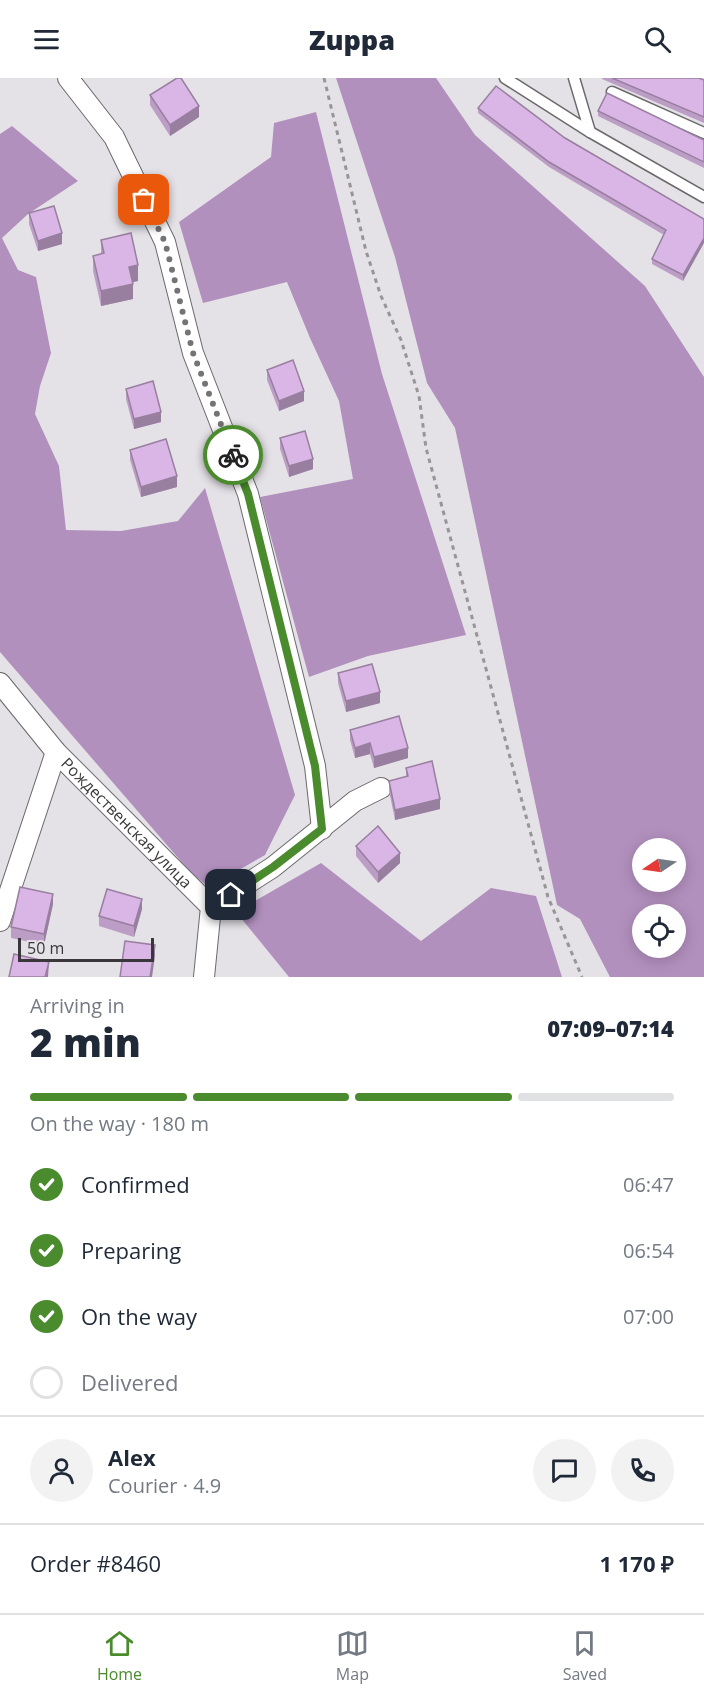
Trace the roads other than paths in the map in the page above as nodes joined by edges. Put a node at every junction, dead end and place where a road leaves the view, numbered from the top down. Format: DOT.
graph roads {
  1 [pos="68,78"];
  2 [pos="505,78"];
  3 [pos="574,78"];
  4 [pos="612,92"];
  5 [pos="590,132"];
  6 [pos="704,133"];
  7 [pos="704,197"];
  8 [pos="0,683"];
  9 [pos="56,752"];
  10 [pos="381,788"];
  11 [pos="322,829"];
  12 [pos="210,907"];
  13 [pos="0,921"];
  14 [pos="204,977"];
  1 -- 11 [label="street"];
  2 -- 5 [label="lane"];
  3 -- 5 [label="lane"];
  4 -- 6 [label="lane"];
  5 -- 7 [label="lane"];
  8 -- 9 [label="street, Рождественская улица"];
  9 -- 12 [label="street, Рождественская улица"];
  9 -- 13 [label="street"];
  10 -- 11 [label="street"];
  11 -- 12 [label="street"];
  12 -- 14 [label="street"];
}
